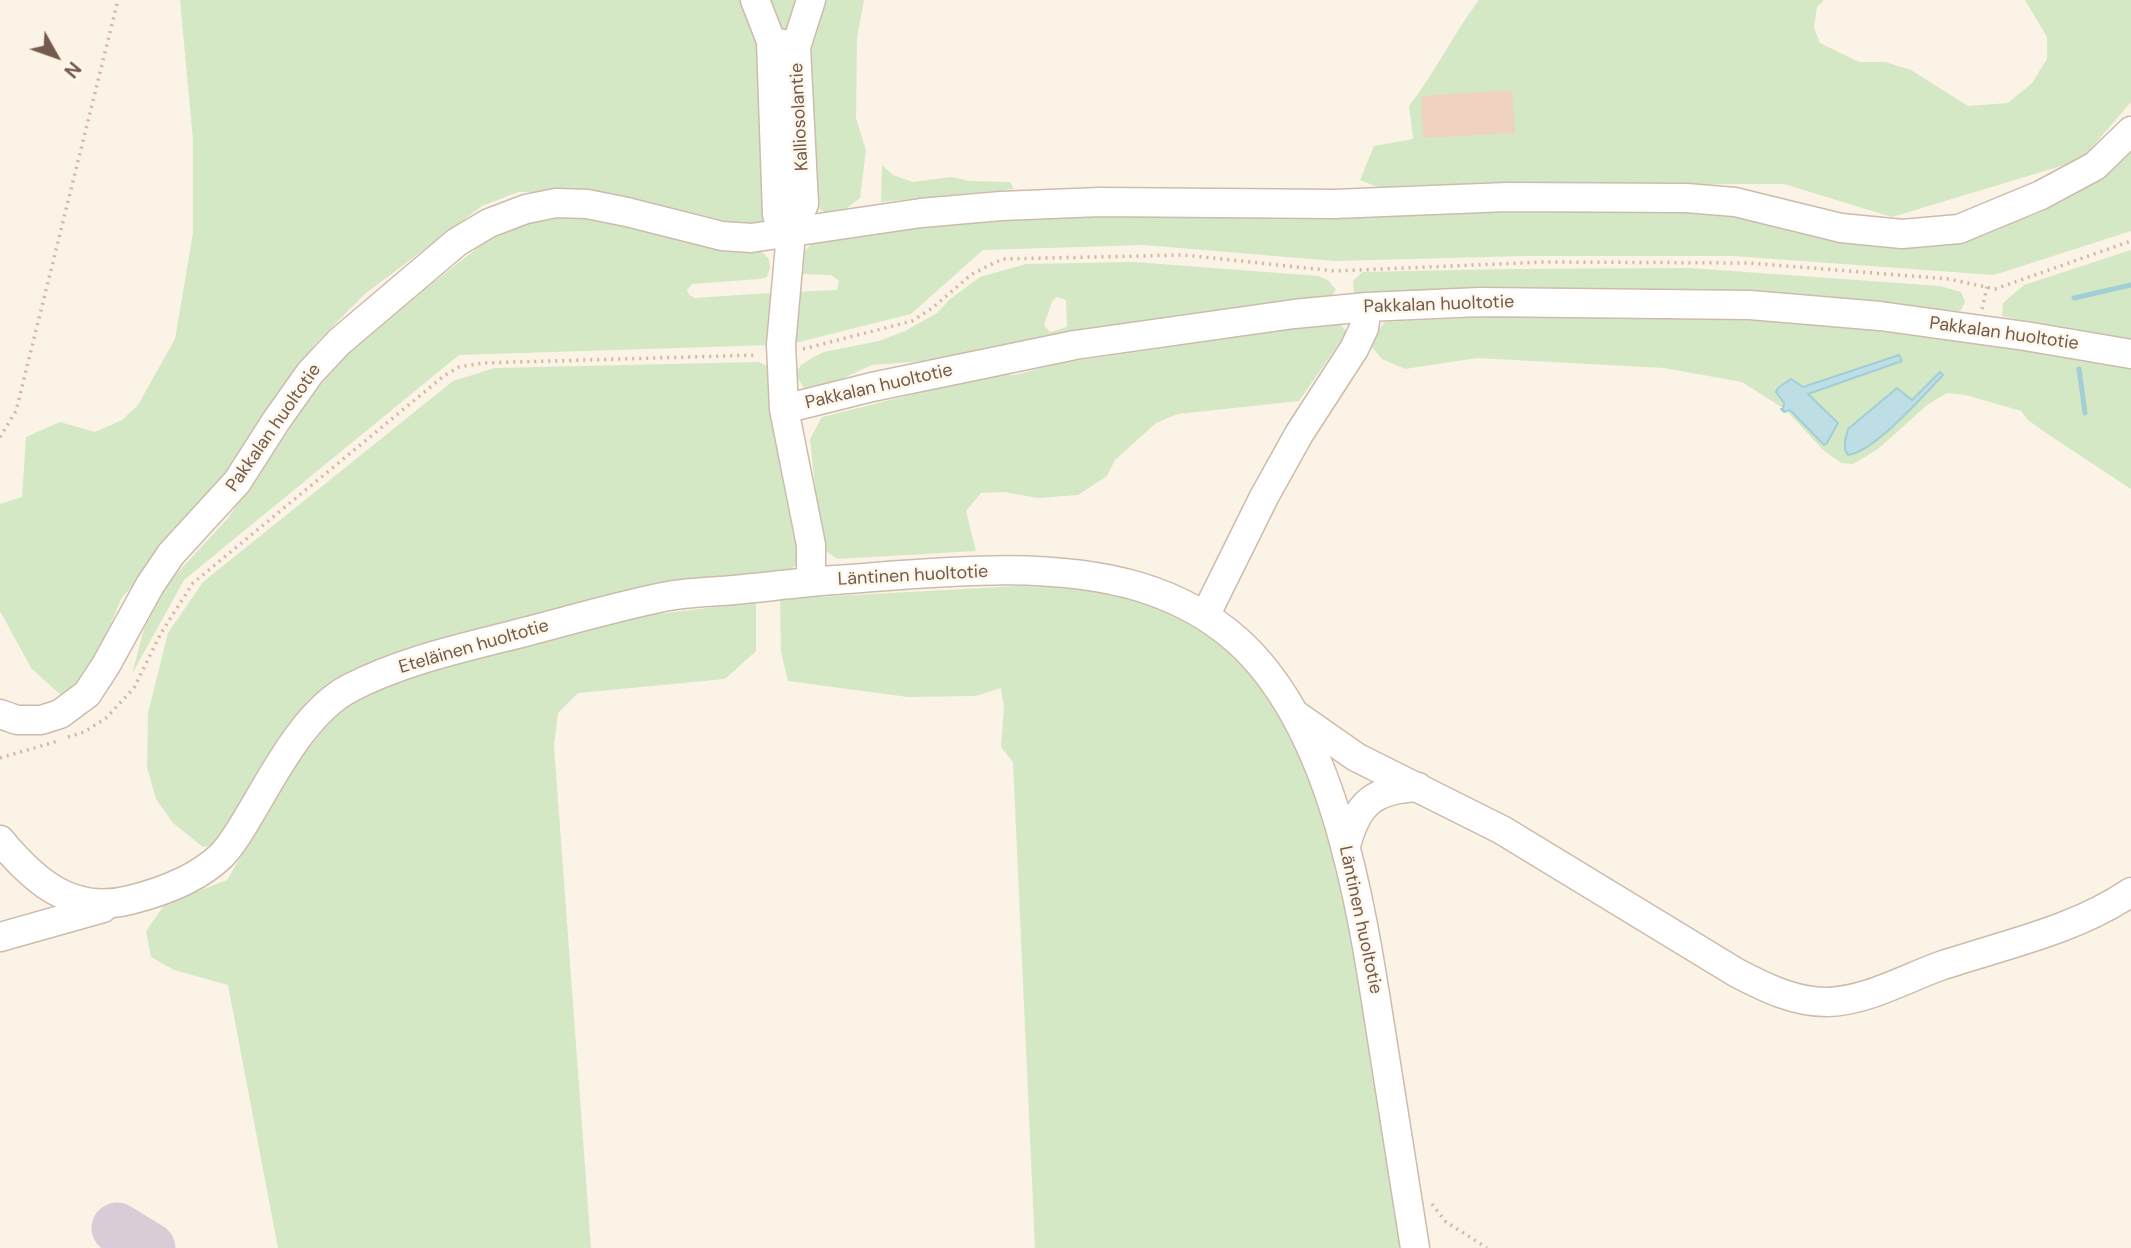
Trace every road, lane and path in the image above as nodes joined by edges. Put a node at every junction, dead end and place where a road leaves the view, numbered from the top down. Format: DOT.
graph roads {
  1 [pos="118,0"];
  2 [pos="755,0"];
  3 [pos="811,0"];
  4 [pos="783,44"];
  5 [pos="2131,131"];
  6 [pos="791,234"];
  7 [pos="1367,307"];
  8 [pos="2131,354"];
  9 [pos="784,409"];
  10 [pos="0,437"];
  11 [pos="811,582"];
  12 [pos="1205,616"];
  13 [pos="0,713"];
  14 [pos="1294,713"];
  15 [pos="1418,787"];
  16 [pos="0,841"];
  17 [pos="1346,846"];
  18 [pos="2131,892"];
  19 [pos="123,902"];
  20 [pos="0,937"];
  21 [pos="1431,1203"];
  22 [pos="1415,1248"];
  23 [pos="1487,1248"];
  1 -- 10 [label="path"];
  2 -- 4 [label="street"];
  3 -- 4 [label="street, Kalliosolantie"];
  4 -- 6 [label="street, Kalliosolantie"];
  5 -- 6 [label="street"];
  6 -- 9 [label="street, Pakkalan huoltotie"];
  6 -- 13 [label="street, Pakkalan huoltotie"];
  7 -- 8 [label="street, Pakkalan huoltotie"];
  7 -- 9 [label="street, Pakkalan huoltotie"];
  7 -- 12 [label="street"];
  9 -- 11 [label="street"];
  11 -- 12 [label="street, Läntinen huoltotie"];
  11 -- 19 [label="street, Eteläinen huoltotie"];
  12 -- 14 [label="street, Läntinen huoltotie"];
  14 -- 15 [label="street"];
  14 -- 17 [label="street, Läntinen huoltotie"];
  15 -- 17 [label="street"];
  15 -- 18 [label="street"];
  16 -- 19 [label="street"];
  17 -- 22 [label="street, Läntinen huoltotie"];
  19 -- 20 [label="street"];
  21 -- 23 [label="path"];
}
